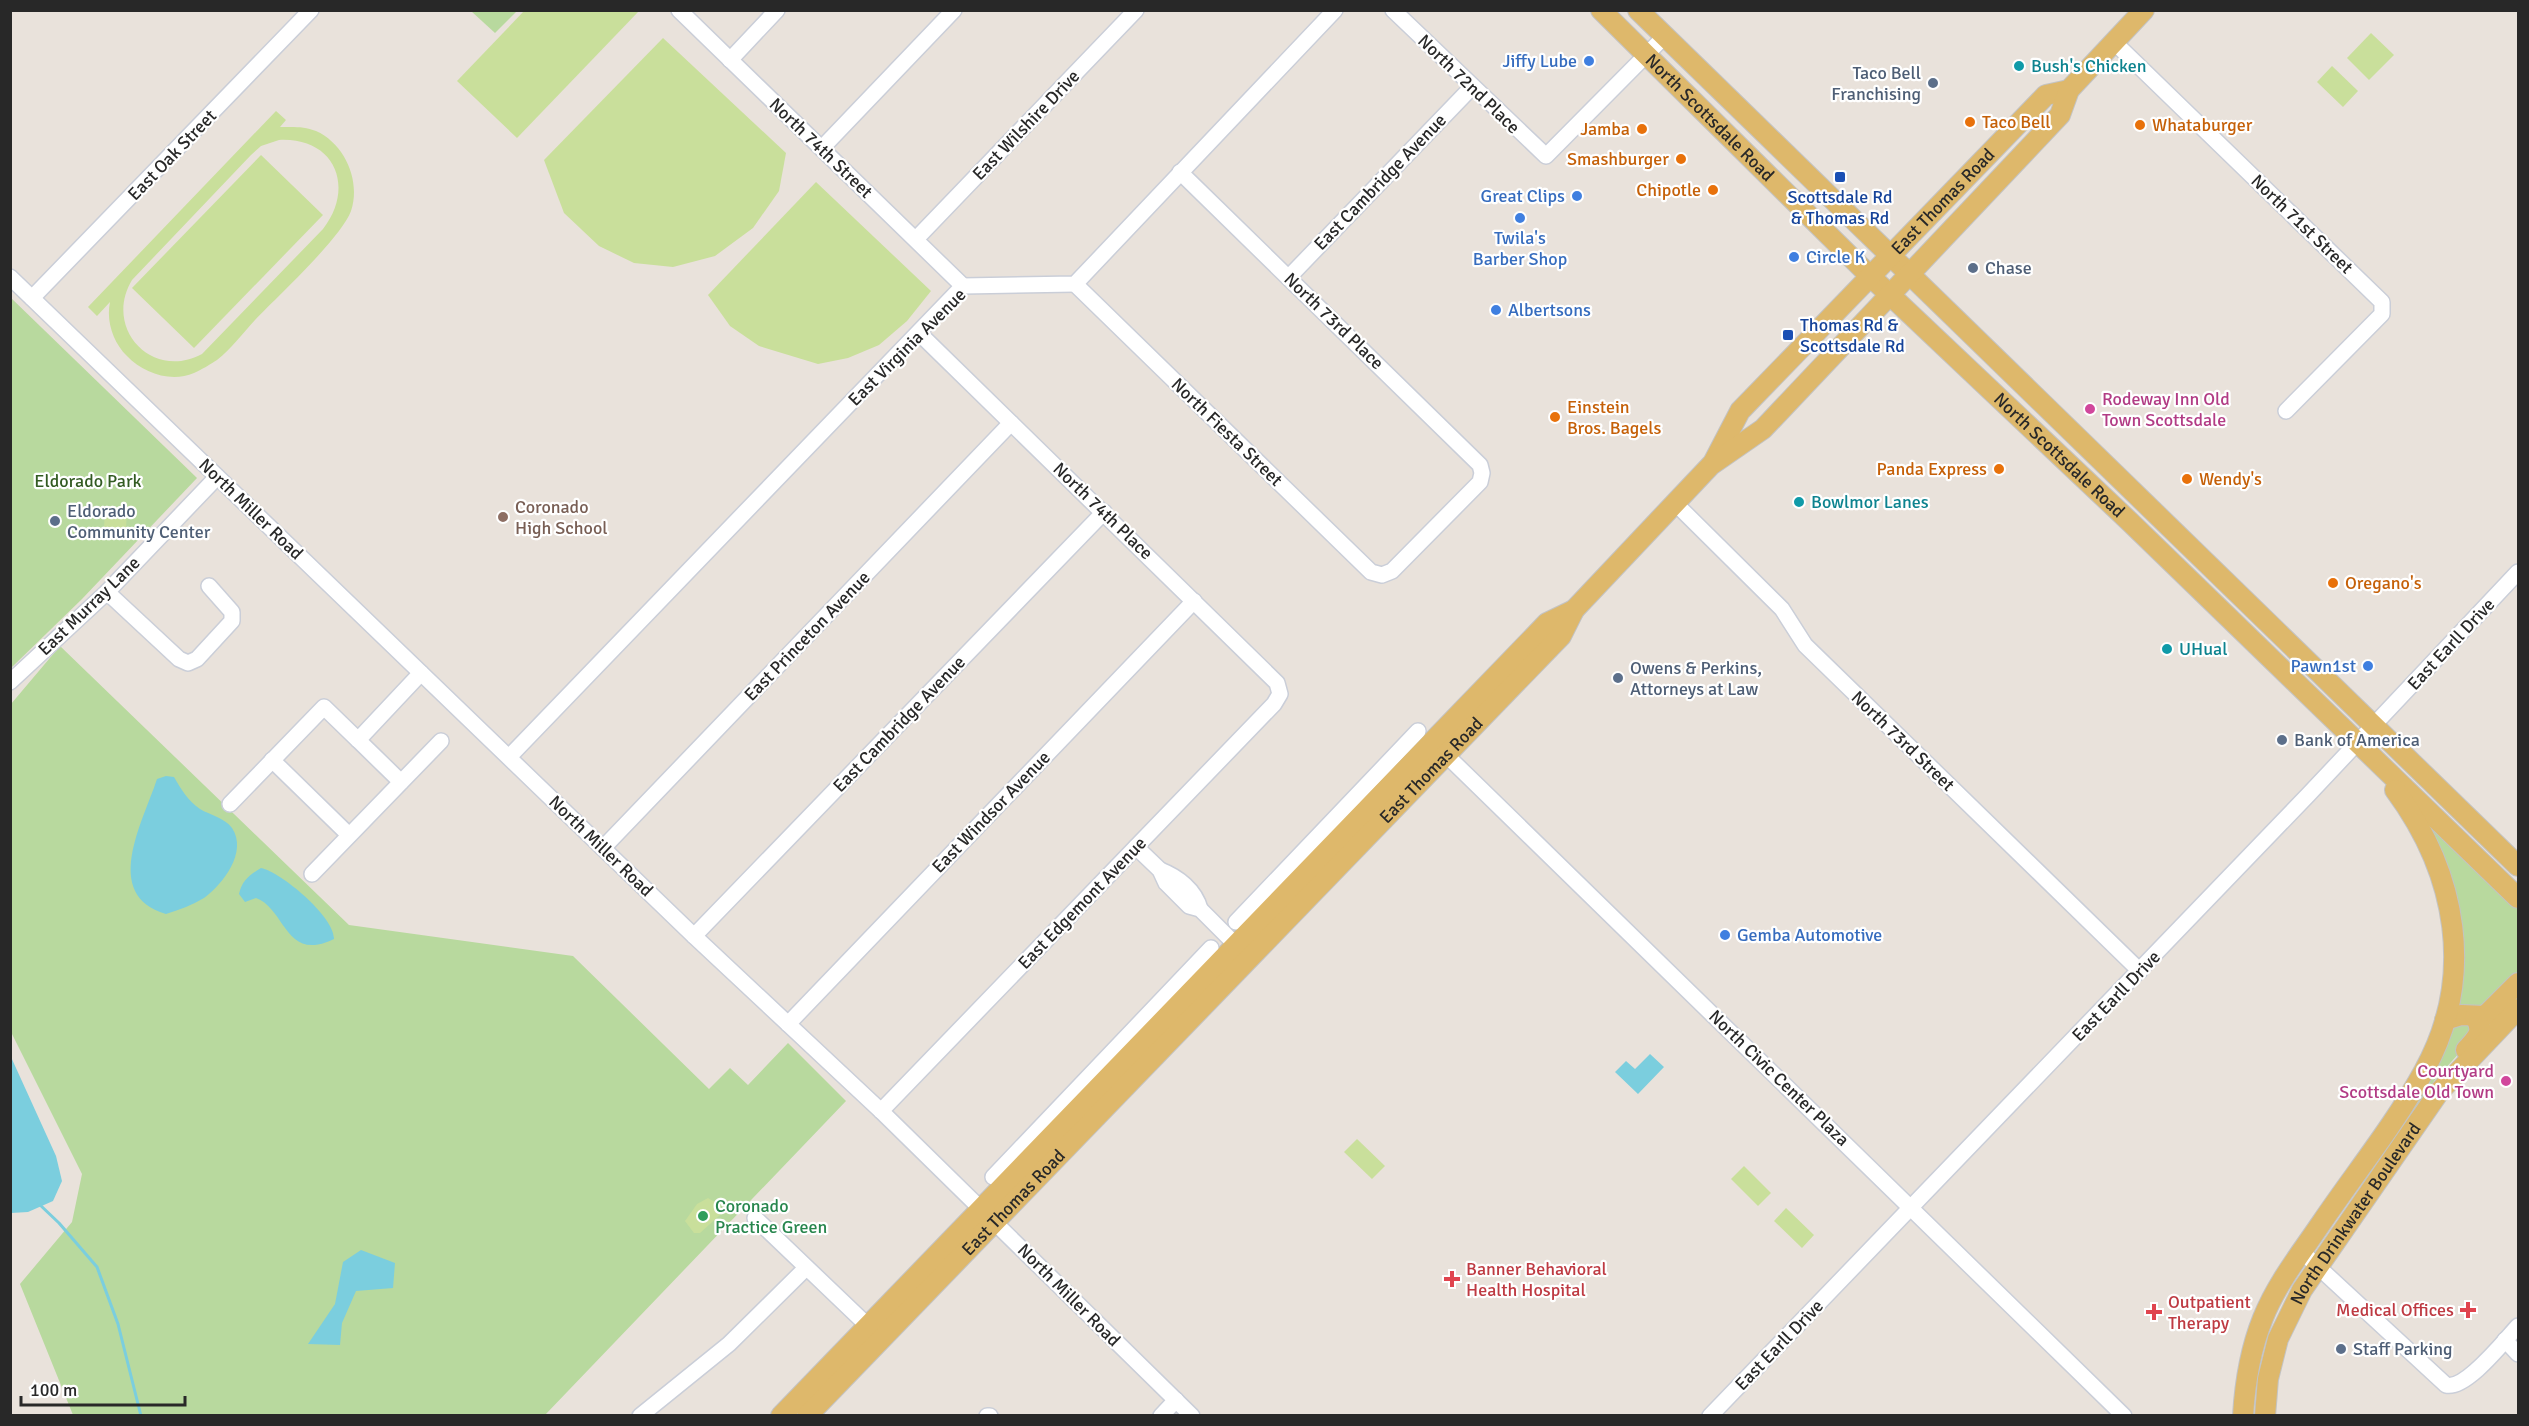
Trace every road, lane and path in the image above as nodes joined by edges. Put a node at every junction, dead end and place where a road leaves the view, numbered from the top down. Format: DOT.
graph roads {
  1 [pos="679,10"];
  2 [pos="777,10"];
  3 [pos="954,10"];
  4 [pos="1136,10"];
  5 [pos="1335,10"];
  6 [pos="1393,10"];
  7 [pos="1601,10"];
  8 [pos="1638,10"];
  9 [pos="307,12"];
  10 [pos="2138,12"];
  11 [pos="1665,36"];
  12 [pos="2114,42"];
  13 [pos="1647,55"];
  14 [pos="730,60"];
  15 [pos="1711,81"];
  16 [pos="1471,88"];
  17 [pos="2069,90"];
  18 [pos="1692,101"];
  19 [pos="822,148"];
  20 [pos="1180,172"];
  21 [pos="916,239"];
  22 [pos="1892,254"];
  23 [pos="1912,274"];
  24 [pos="1870,276"];
  25 [pos="10,277"];
  26 [pos="1289,277"];
  27 [pos="1074,284"];
  28 [pos="963,286"];
  29 [pos="1891,296"];
  30 [pos="32,297"];
  31 [pos="919,333"];
  32 [pos="2286,411"];
  33 [pos="1011,423"];
  34 [pos="1712,465"];
  35 [pos="217,477"];
  36 [pos="1675,503"];
  37 [pos="1104,512"];
  38 [pos="2518,572"];
  39 [pos="1382,575"];
  40 [pos="209,586"];
  41 [pos="107,592"];
  42 [pos="1194,601"];
  43 [pos="421,673"];
  44 [pos="10,682"];
  45 [pos="1281,694"];
  46 [pos="2373,727"];
  47 [pos="358,740"];
  48 [pos="441,741"];
  49 [pos="1432,742"];
  50 [pos="2357,744"];
  51 [pos="509,757"];
  52 [pos="2372,759"];
  53 [pos="272,760"];
  54 [pos="401,782"];
  55 [pos="230,804"];
  56 [pos="349,835"];
  57 [pos="603,848"];
  58 [pos="1136,848"];
  59 [pos="2518,866"];
  60 [pos="312,874"];
  61 [pos="2518,898"];
  62 [pos="1269,912"];
  63 [pos="1236,922"];
  64 [pos="694,936"];
  65 [pos="1211,948"];
  66 [pos="1242,951"];
  67 [pos="2140,970"];
  68 [pos="1206,977"];
  69 [pos="2518,983"];
  70 [pos="2518,1009"];
  71 [pos="2475,1017"];
  72 [pos="2445,1020"];
  73 [pos="788,1024"];
  74 [pos="2433,1100"];
  75 [pos="881,1111"];
  76 [pos="1049,1128"];
  77 [pos="993,1177"];
  78 [pos="1913,1208"];
  79 [pos="989,1216"];
  80 [pos="755,1218"];
  81 [pos="2301,1251"];
  82 [pos="2318,1266"];
  83 [pos="806,1268"];
  84 [pos="867,1326"];
  85 [pos="2518,1326"];
  86 [pos="2505,1340"];
  87 [pos="2518,1354"];
  88 [pos="1176,1400"];
  89 [pos="640,1416"];
  90 [pos="781,1416"];
  91 [pos="807,1416"];
  92 [pos="1161,1416"];
  93 [pos="1192,1416"];
  94 [pos="1710,1416"];
  95 [pos="2124,1416"];
  96 [pos="2243,1416"];
  97 [pos="2265,1416"];
  1 -- 14 [label="street, North 74th Street"];
  2 -- 14 [label="street"];
  3 -- 19 [label="street"];
  4 -- 21 [label="street, East Wilshire Drive"];
  5 -- 20 [label="street"];
  6 -- 16 [label="street, North 72nd Place"];
  7 -- 13 [label="main road, North Scottsdale Road"];
  8 -- 11 [label="main road, North Scottsdale Road"];
  9 -- 30 [label="street, East Oak Street"];
  10 -- 12 [label="main road, East Thomas Road"];
  11 -- 13 [label="street"];
  11 -- 15 [label="main road, North Scottsdale Road"];
  12 -- 17 [label="main road, East Thomas Road"];
  12 -- 32 [label="street, North 71st Street"];
  13 -- 16 [label="street, North 72nd Place"];
  13 -- 18 [label="main road, North Scottsdale Road"];
  14 -- 19 [label="street, North 74th Street"];
  15 -- 18 [label="main road"];
  15 -- 22 [label="main road, North Scottsdale Road"];
  16 -- 26 [label="street, East Cambridge Avenue"];
  17 -- 22 [label="main road, East Thomas Road"];
  17 -- 23 [label="main road, East Thomas Road"];
  18 -- 24 [label="main road, North Scottsdale Road"];
  19 -- 21 [label="street, North 74th Street"];
  20 -- 26 [label="street, North 73rd Place"];
  20 -- 27 [label="street"];
  21 -- 28 [label="street, North 74th Street"];
  22 -- 23 [label="main road, North Scottsdale Road"];
  22 -- 24 [label="main road, East Thomas Road"];
  23 -- 29 [label="main road, East Thomas Road"];
  23 -- 46 [label="main road, North Scottsdale Road"];
  24 -- 29 [label="main road, North Scottsdale Road"];
  24 -- 34 [label="main road, East Thomas Road"];
  25 -- 30 [label="street, North Miller Road"];
  26 -- 39 [label="street, North 73rd Place"];
  27 -- 28 [label="street, East Virginia Avenue"];
  27 -- 39 [label="street, North Fiesta Street"];
  28 -- 31 [label="street, East Virginia Avenue"];
  29 -- 34 [label="main road, East Thomas Road"];
  29 -- 50 [label="main road, North Scottsdale Road"];
  30 -- 35 [label="street, North Miller Road"];
  31 -- 33 [label="street, North 74th Place"];
  31 -- 51 [label="street, East Virginia Avenue"];
  33 -- 37 [label="street, North 74th Place"];
  33 -- 57 [label="street, East Princeton Avenue"];
  34 -- 36 [label="main road, East Thomas Road"];
  35 -- 41 [label="street, East Murray Lane"];
  35 -- 43 [label="street, North Miller Road"];
  36 -- 49 [label="main road, East Thomas Road"];
  36 -- 67 [label="street, North 73rd Street"];
  37 -- 42 [label="street, North 74th Place"];
  37 -- 64 [label="street, East Cambridge Avenue"];
  38 -- 46 [label="street, East Earll Drive"];
  40 -- 41 [label="street"];
  41 -- 44 [label="street, East Murray Lane"];
  42 -- 45 [label="street, North 74th Place"];
  42 -- 73 [label="street, East Windsor Avenue"];
  43 -- 47 [label="street"];
  43 -- 51 [label="street, North Miller Road"];
  45 -- 58 [label="street, East Edgemont Avenue"];
  46 -- 50 [label="street, East Earll Drive"];
  46 -- 59 [label="main road, North Scottsdale Road"];
  47 -- 53 [label="street"];
  47 -- 54 [label="street"];
  48 -- 54 [label="street"];
  49 -- 62 [label="main road, East Thomas Road"];
  49 -- 62 [label="main road, East Thomas Road"];
  49 -- 78 [label="street, North Civic Center Plaza"];
  50 -- 52 [label="main road, North Scottsdale Road"];
  50 -- 67 [label="street, East Earll Drive"];
  51 -- 57 [label="street, North Miller Road"];
  52 -- 61 [label="main road, North Scottsdale Road"];
  52 -- 72 [label="main road, North Drinkwater Boulevard"];
  53 -- 55 [label="street"];
  53 -- 56 [label="street"];
  54 -- 56 [label="street"];
  56 -- 60 [label="street"];
  57 -- 64 [label="street, North Miller Road"];
  58 -- 66 [label="street"];
  58 -- 75 [label="street, East Edgemont Avenue"];
  62 -- 63 [label="street, East Thomas Road"];
  62 -- 66 [label="main road, East Thomas Road"];
  64 -- 73 [label="street, North Miller Road"];
  65 -- 68 [label="street, East Thomas Road"];
  66 -- 68 [label="main road, East Thomas Road"];
  67 -- 78 [label="street, East Earll Drive"];
  68 -- 76 [label="main road, East Thomas Road"];
  68 -- 79 [label="main road, East Thomas Road"];
  69 -- 71 [label="main road"];
  70 -- 74 [label="main road, North Drinkwater Boulevard"];
  71 -- 72 [label="main road"];
  71 -- 74 [label="main road"];
  72 -- 81 [label="main road, North Drinkwater Boulevard"];
  73 -- 75 [label="street, North Miller Road"];
  74 -- 82 [label="main road, North Drinkwater Boulevard"];
  75 -- 79 [label="street, North Miller Road"];
  76 -- 77 [label="street, East Thomas Road"];
  76 -- 79 [label="main road, East Thomas Road"];
  78 -- 94 [label="street, East Earll Drive"];
  78 -- 95 [label="street, North Civic Center Plaza"];
  79 -- 84 [label="main road, East Thomas Road"];
  79 -- 88 [label="street, North Miller Road"];
  79 -- 91 [label="main road, East Thomas Road"];
  80 -- 83 [label="street"];
  81 -- 82 [label="street"];
  81 -- 96 [label="main road, North Drinkwater Boulevard"];
  82 -- 86 [label="street"];
  82 -- 97 [label="main road, North Drinkwater Boulevard"];
  83 -- 84 [label="street"];
  83 -- 89 [label="street"];
  84 -- 90 [label="main road, East Thomas Road"];
  85 -- 86 [label="street"];
  86 -- 87 [label="street"];
  88 -- 92 [label="street"];
  88 -- 93 [label="street, North Miller Road"];
}
